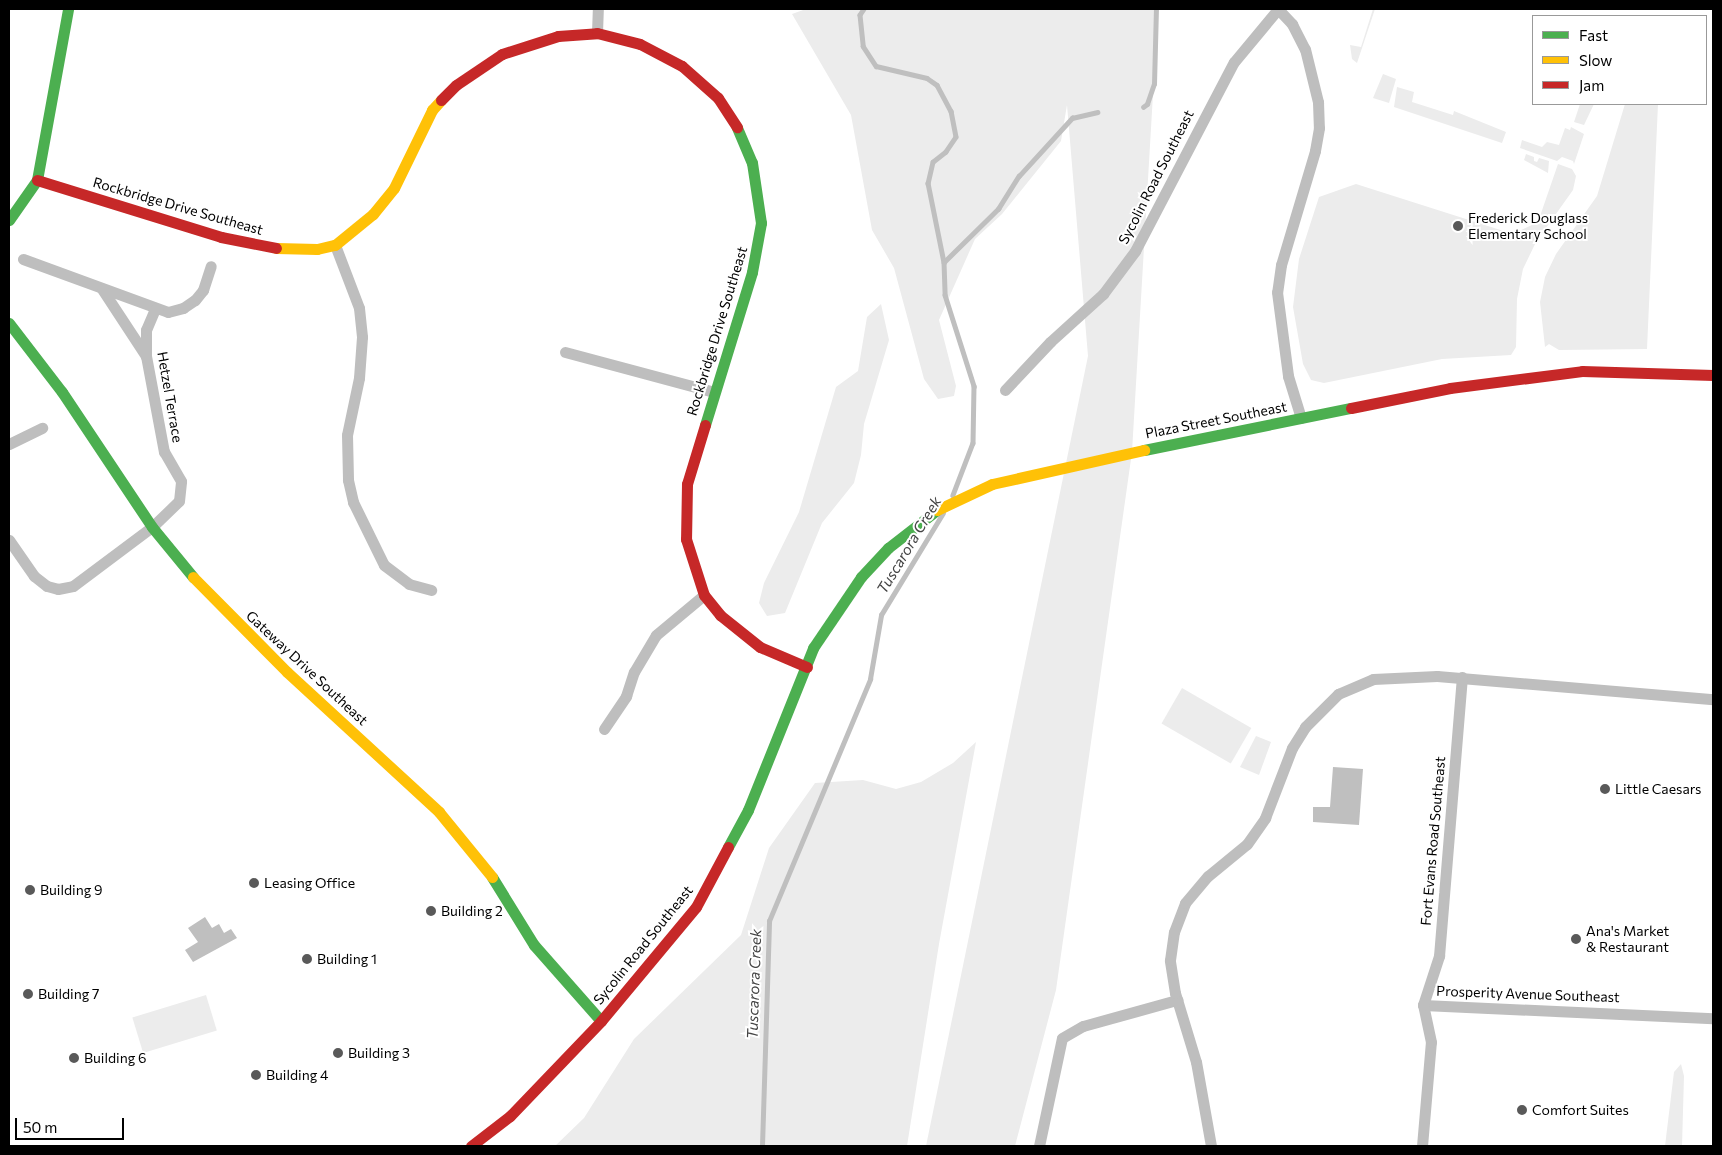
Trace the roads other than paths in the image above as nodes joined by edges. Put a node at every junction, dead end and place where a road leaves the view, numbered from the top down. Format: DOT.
graph roads {
  1 [pos="68,9"];
  2 [pos="598,9"];
  3 [pos="1278,9"];
  4 [pos="597,33"];
  5 [pos="37,180"];
  6 [pos="9,220"];
  7 [pos="336,246"];
  8 [pos="23,259"];
  9 [pos="211,266"];
  10 [pos="102,289"];
  11 [pos="155,309"];
  12 [pos="9,323"];
  13 [pos="564,352"];
  14 [pos="146,356"];
  15 [pos="1713,376"];
  16 [pos="1005,390"];
  17 [pos="714,392"];
  18 [pos="1301,418"];
  19 [pos="42,428"];
  20 [pos="9,444"];
  21 [pos="152,527"];
  22 [pos="9,540"];
  23 [pos="432,590"];
  24 [pos="704,595"];
  25 [pos="807,667"];
  26 [pos="1462,678"];
  27 [pos="1713,699"];
  28 [pos="604,730"];
  29 [pos="1177,1000"];
  30 [pos="1423,1005"];
  31 [pos="1713,1018"];
  32 [pos="602,1021"];
  33 [pos="471,1146"];
  34 [pos="1039,1146"];
  35 [pos="1211,1146"];
  36 [pos="1422,1146"];
  1 -- 5 [label="street"];
  2 -- 4 [label="street"];
  3 -- 16 [label="street, Sycolin Road Southeast"];
  3 -- 18 [label="street"];
  4 -- 7 [label="street, Rockbridge Drive Southeast"];
  4 -- 17 [label="street, Rockbridge Drive Southeast"];
  5 -- 6 [label="street"];
  5 -- 7 [label="street, Rockbridge Drive Southeast"];
  7 -- 23 [label="street"];
  8 -- 10 [label="street"];
  9 -- 11 [label="street"];
  10 -- 11 [label="street"];
  10 -- 14 [label="street"];
  11 -- 14 [label="street, Hetzel Terrace"];
  12 -- 21 [label="street, Gateway Drive Southeast"];
  13 -- 17 [label="street"];
  14 -- 21 [label="street, Hetzel Terrace"];
  15 -- 18 [label="street, Plaza Street Southeast"];
  17 -- 24 [label="street, Rockbridge Drive Southeast"];
  18 -- 25 [label="street, Plaza Street Southeast"];
  19 -- 20 [label="street"];
  21 -- 22 [label="street, Hetzel Terrace"];
  21 -- 32 [label="street, Gateway Drive Southeast"];
  24 -- 25 [label="street, Rockbridge Drive Southeast"];
  24 -- 28 [label="street"];
  25 -- 32 [label="street, Sycolin Road Southeast"];
  26 -- 27 [label="street"];
  26 -- 29 [label="street"];
  26 -- 30 [label="street, Fort Evans Road Southeast"];
  29 -- 34 [label="street"];
  29 -- 35 [label="street"];
  30 -- 31 [label="street, Prosperity Avenue Southeast"];
  30 -- 36 [label="street, Prosperity Avenue Southeast"];
  32 -- 33 [label="street, Sycolin Road Southeast"];
}
